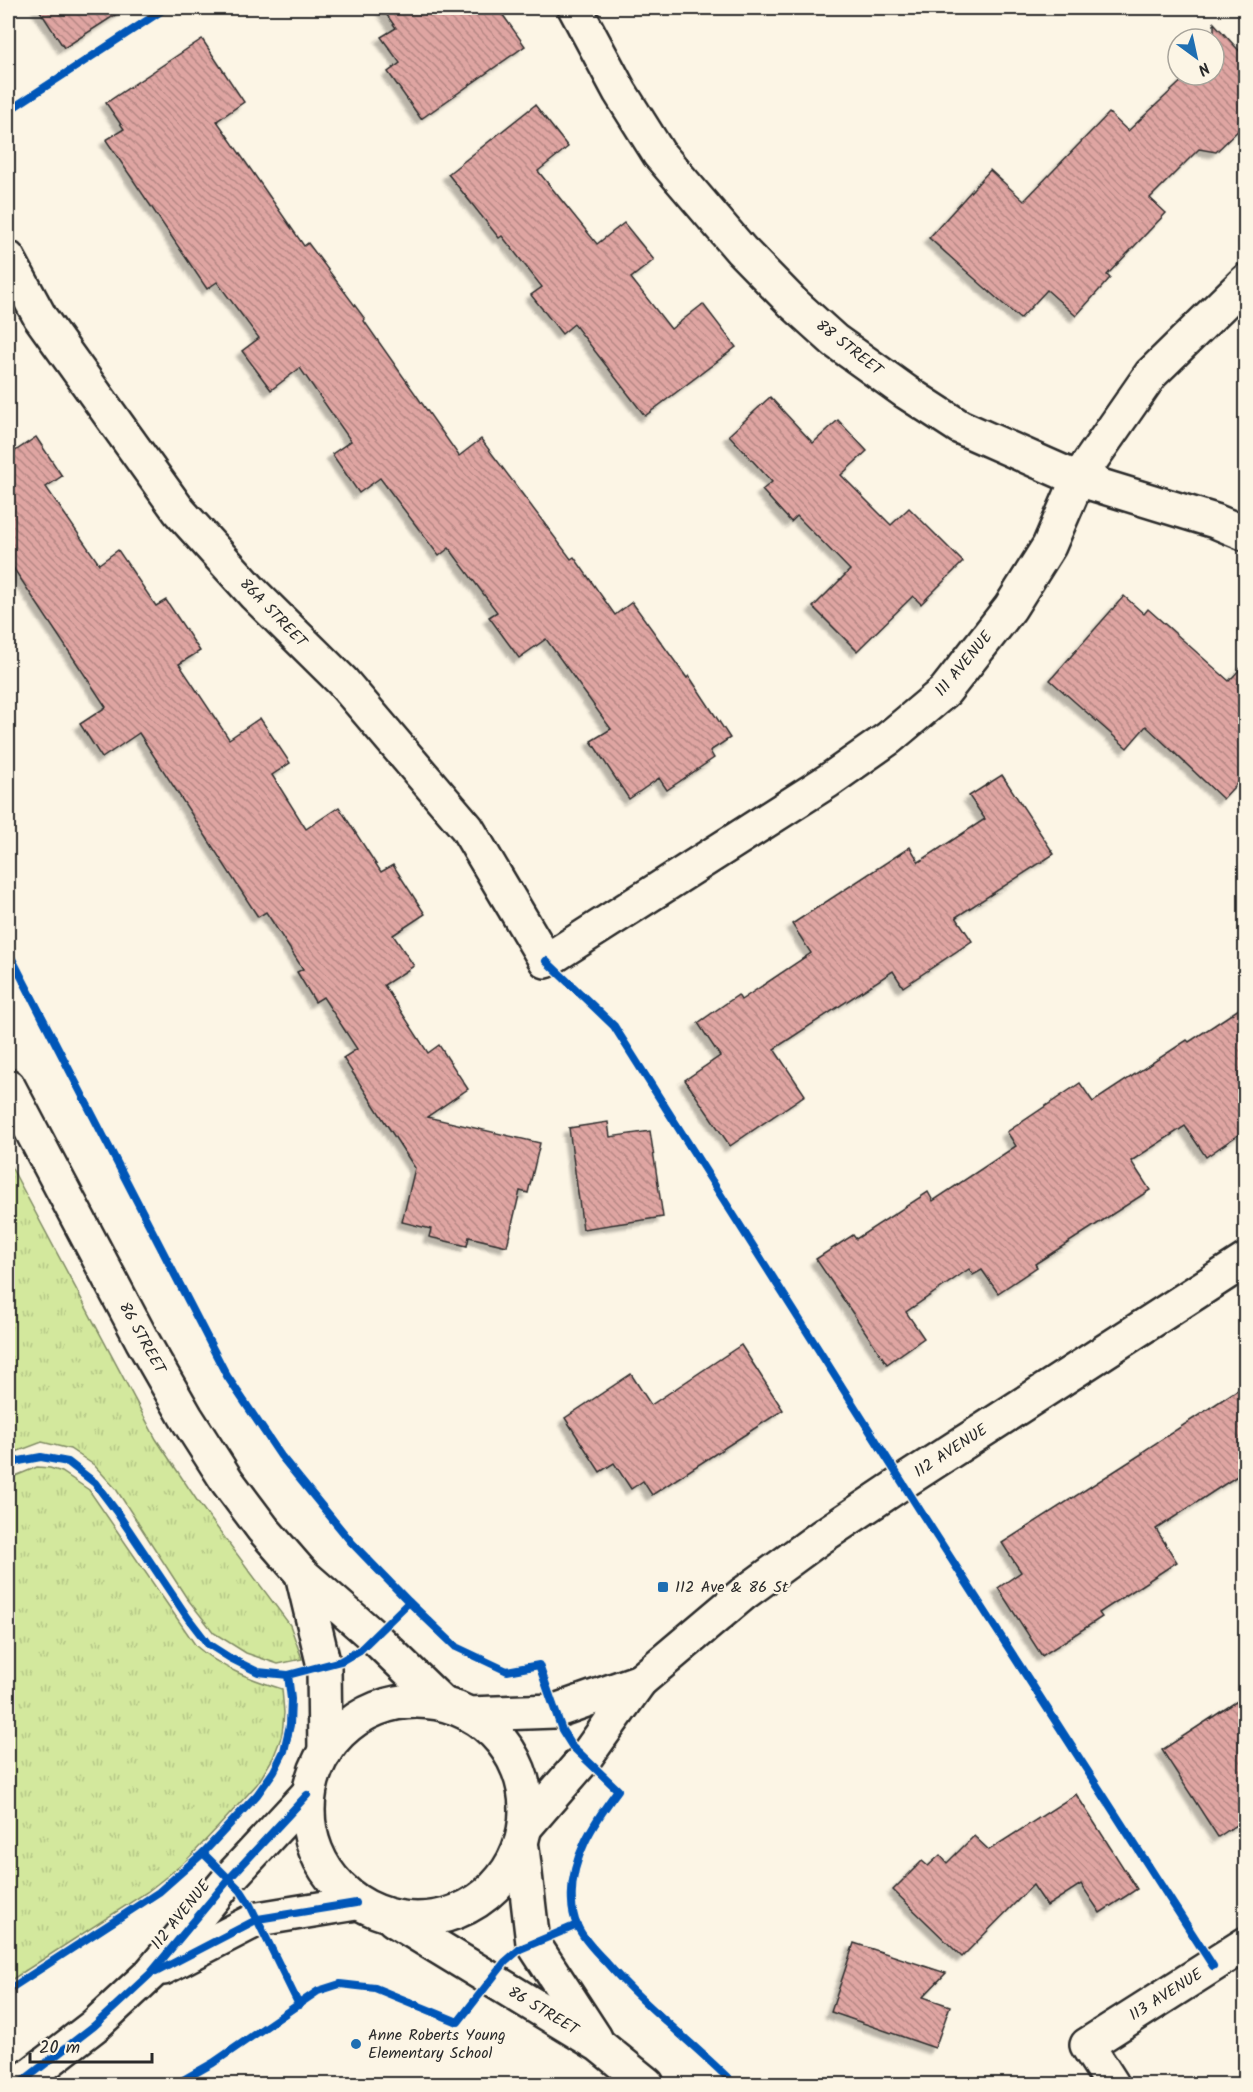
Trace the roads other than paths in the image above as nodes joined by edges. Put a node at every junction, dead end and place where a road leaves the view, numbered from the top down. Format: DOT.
graph roads {
  1 [pos="575,8"];
  2 [pos="8,258"];
  3 [pos="1245,281"];
  4 [pos="1078,479"];
  5 [pos="1245,534"];
  6 [pos="546,961"];
  7 [pos="8,1086"];
  8 [pos="1245,1260"];
  9 [pos="302,1574"];
  10 [pos="640,1682"];
  11 [pos="455,1707"];
  12 [pos="325,1752"];
  13 [pos="307,1795"];
  14 [pos="525,1837"];
  15 [pos="356,1903"];
  16 [pos="394,1920"];
  17 [pos="1245,1944"];
  18 [pos="150,1974"];
  19 [pos="599,2045"];
  20 [pos="19,2085"];
  21 [pos="647,2085"];
  22 [pos="1112,2085"];
  1 -- 4 [label="street, 88 STREET"];
  2 -- 6 [label="street, 86A STREET"];
  3 -- 4 [label="street, 111 AVENUE"];
  4 -- 5 [label="street, 88 STREET"];
  4 -- 6 [label="street, 111 AVENUE"];
  7 -- 9 [label="street, 86 STREET"];
  8 -- 10 [label="street, 112 AVENUE"];
  9 -- 11 [label="street, 86 STREET"];
  9 -- 12 [label="street, 86 STREET"];
  10 -- 11 [label="street, 112 AVENUE"];
  10 -- 14 [label="street, 112 AVENUE"];
  11 -- 12 [label="street, 112 AVENUE"];
  11 -- 14 [label="street, 86 STREET"];
  12 -- 13 [label="street"];
  13 -- 15 [label="street"];
  13 -- 18 [label="street, 112 AVENUE"];
  14 -- 16 [label="street, 112 AVENUE"];
  14 -- 19 [label="street, 86 STREET"];
  15 -- 16 [label="street, 86 STREET"];
  15 -- 18 [label="street, 112 AVENUE"];
  16 -- 19 [label="street, 86 STREET"];
  17 -- 22 [label="street, 113 AVENUE"];
  18 -- 20 [label="street, 112 AVENUE"];
  19 -- 21 [label="street, 86 STREET"];
}
